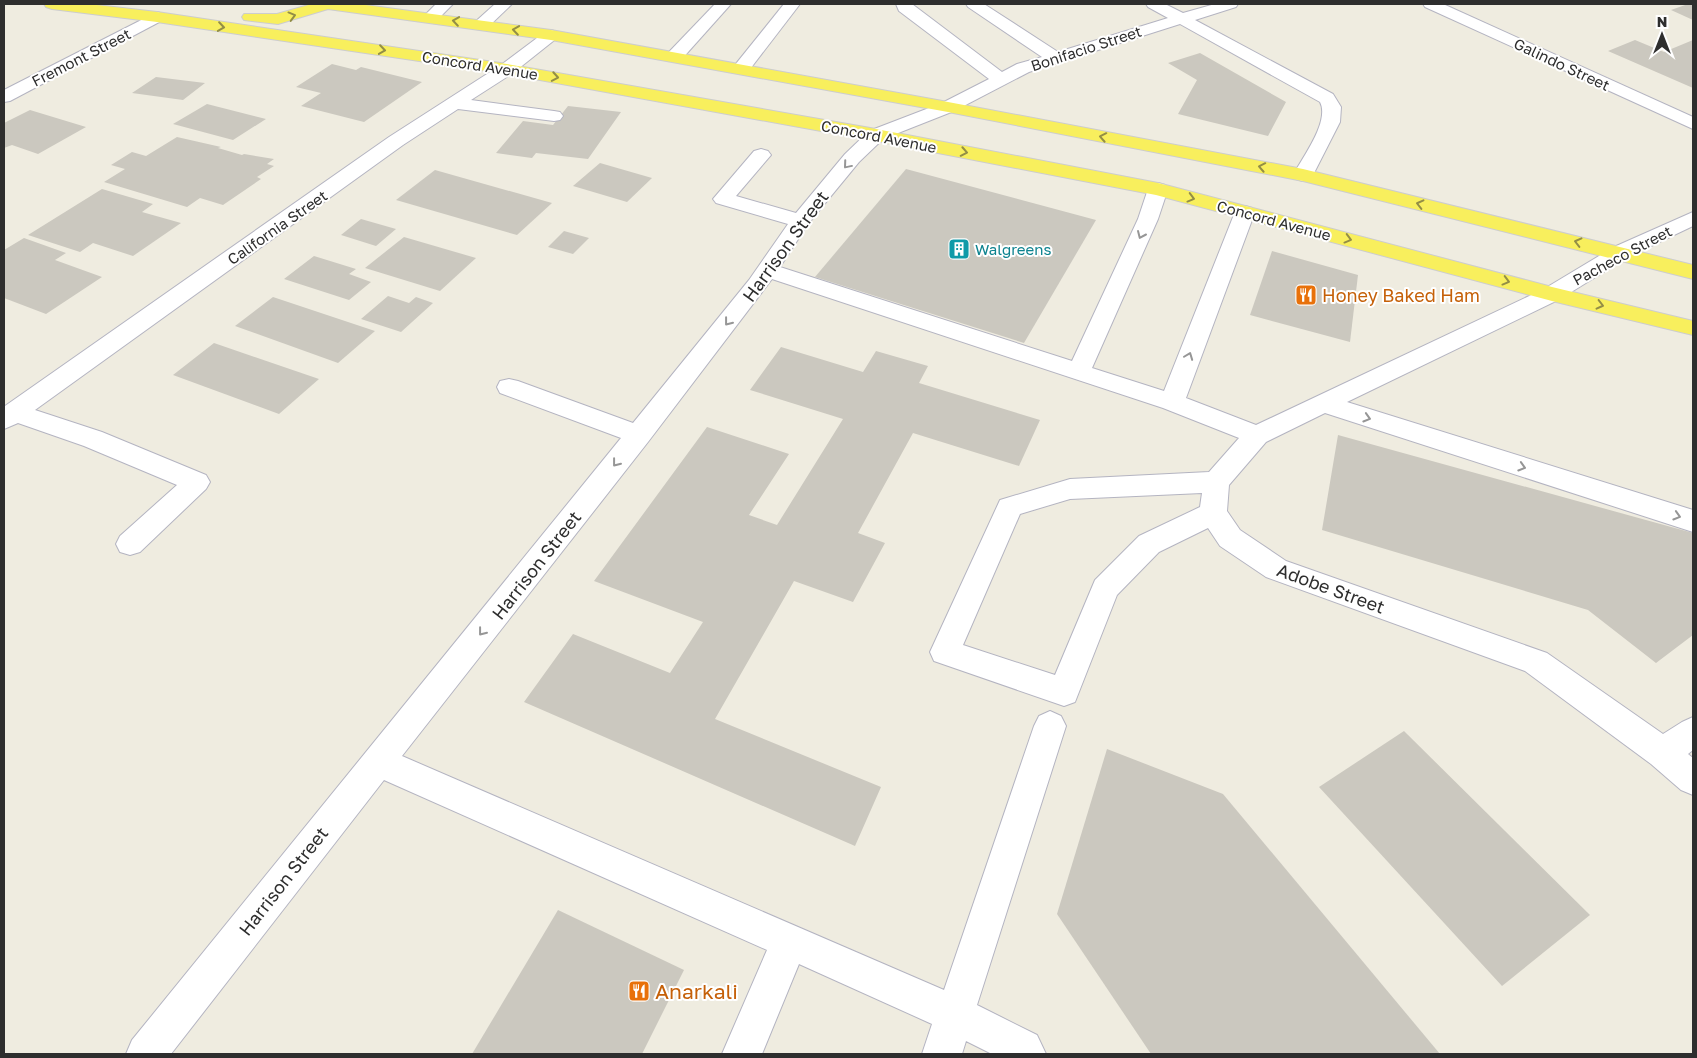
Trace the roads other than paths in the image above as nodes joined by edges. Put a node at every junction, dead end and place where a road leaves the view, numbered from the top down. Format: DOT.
graph roads {
  1 [pos="52,4"];
  2 [pos="327,4"];
  3 [pos="445,4"];
  4 [pos="504,4"];
  5 [pos="723,4"];
  6 [pos="792,4"];
  7 [pos="904,4"];
  8 [pos="974,4"];
  9 [pos="1154,4"];
  10 [pos="1230,4"];
  11 [pos="1431,4"];
  12 [pos="157,17"];
  13 [pos="430,18"];
  14 [pos="1180,19"];
  15 [pos="481,25"];
  16 [pos="551,35"];
  17 [pos="674,57"];
  18 [pos="1054,57"];
  19 [pos="507,69"];
  20 [pos="741,69"];
  21 [pos="1000,79"];
  22 [pos="606,86"];
  23 [pos="4,96"];
  24 [pos="454,103"];
  25 [pos="796,104"];
  26 [pos="948,107"];
  27 [pos="554,116"];
  28 [pos="1693,124"];
  29 [pos="876,135"];
  30 [pos="762,155"];
  31 [pos="1303,175"];
  32 [pos="1158,189"];
  33 [pos="1245,212"];
  34 [pos="1693,218"];
  35 [pos="800,221"];
  36 [pos="1621,252"];
  37 [pos="769,271"];
  38 [pos="1693,272"];
  39 [pos="1552,294"];
  40 [pos="1693,328"];
  41 [pos="1079,371"];
  42 [pos="509,387"];
  43 [pos="1172,402"];
  44 [pos="1321,404"];
  45 [pos="9,416"];
  46 [pos="639,435"];
  47 [pos="1257,435"];
  48 [pos="1216,482"];
  49 [pos="1213,513"];
  50 [pos="1693,521"];
  51 [pos="130,544"];
  52 [pos="1050,726"];
  53 [pos="1693,732"];
  54 [pos="1663,753"];
  55 [pos="379,762"];
  56 [pos="1693,779"];
  57 [pos="790,941"];
  58 [pos="954,1014"];
  59 [pos="146,1054"];
  60 [pos="742,1054"];
  61 [pos="942,1054"];
  62 [pos="1026,1054"];
  1 -- 12 [label="main road, Concord Avenue"];
  12 -- 2 [label="main road, one-way"];
  2 -- 13 [label="main road"];
  3 -- 13 [label="street"];
  4 -- 15 [label="street"];
  5 -- 17 [label="street"];
  6 -- 20 [label="street"];
  7 -- 21 [label="street"];
  8 -- 18 [label="street"];
  9 -- 14 [label="street"];
  10 -- 14 [label="street, Bonifacio Street"];
  11 -- 28 [label="street, Galindo Street"];
  12 -- 19 [label="main road, Concord Avenue, one-way"];
  12 -- 23 [label="street, Fremont Street"];
  15 -- 13 [label="main road, one-way"];
  14 -- 18 [label="street, Bonifacio Street"];
  14 -- 31 [label="street"];
  16 -- 15 [label="main road, one-way"];
  16 -- 17 [label="main road"];
  16 -- 19 [label="street, California Street"];
  17 -- 20 [label="main road"];
  18 -- 21 [label="street, Bonifacio Street"];
  19 -- 22 [label="main road, Concord Avenue, one-way"];
  19 -- 24 [label="street, California Street"];
  20 -- 26 [label="main road"];
  21 -- 26 [label="street, Bonifacio Street"];
  22 -- 25 [label="main road"];
  22 -- 29 [label="main road, Concord Avenue"];
  24 -- 27 [label="street"];
  24 -- 45 [label="street, California Street"];
  26 -- 29 [label="street, Harrison Street"];
  31 -- 26 [label="main road, one-way"];
  29 -- 32 [label="main road, Concord Avenue, one-way"];
  29 -- 35 [label="street, Harrison Street, one-way"];
  30 -- 35 [label="street"];
  36 -- 31 [label="main road, one-way"];
  32 -- 33 [label="main road, Concord Avenue, one-way"];
  32 -- 41 [label="street, one-way"];
  33 -- 39 [label="main road, Concord Avenue, one-way"];
  43 -- 33 [label="street, one-way"];
  34 -- 36 [label="street, Pacheco Street"];
  35 -- 37 [label="street, Harrison Street"];
  36 -- 38 [label="main road"];
  36 -- 39 [label="street, Pacheco Street"];
  37 -- 41 [label="street"];
  37 -- 46 [label="street, Harrison Street, one-way"];
  39 -- 40 [label="main road, Concord Avenue, one-way"];
  39 -- 44 [label="street"];
  41 -- 43 [label="street"];
  42 -- 46 [label="street"];
  43 -- 47 [label="street"];
  44 -- 47 [label="street"];
  44 -- 50 [label="street, one-way"];
  45 -- 51 [label="street"];
  46 -- 55 [label="street, Harrison Street, one-way"];
  47 -- 48 [label="street"];
  48 -- 49 [label="street"];
  48 -- 49 [label="street"];
  49 -- 54 [label="street, Adobe Street"];
  52 -- 58 [label="street"];
  53 -- 54 [label="street"];
  54 -- 56 [label="street, Adobe Street"];
  55 -- 57 [label="street"];
  55 -- 59 [label="street, Harrison Street"];
  57 -- 58 [label="street"];
  57 -- 60 [label="street"];
  58 -- 61 [label="street"];
  58 -- 62 [label="street"];
}
